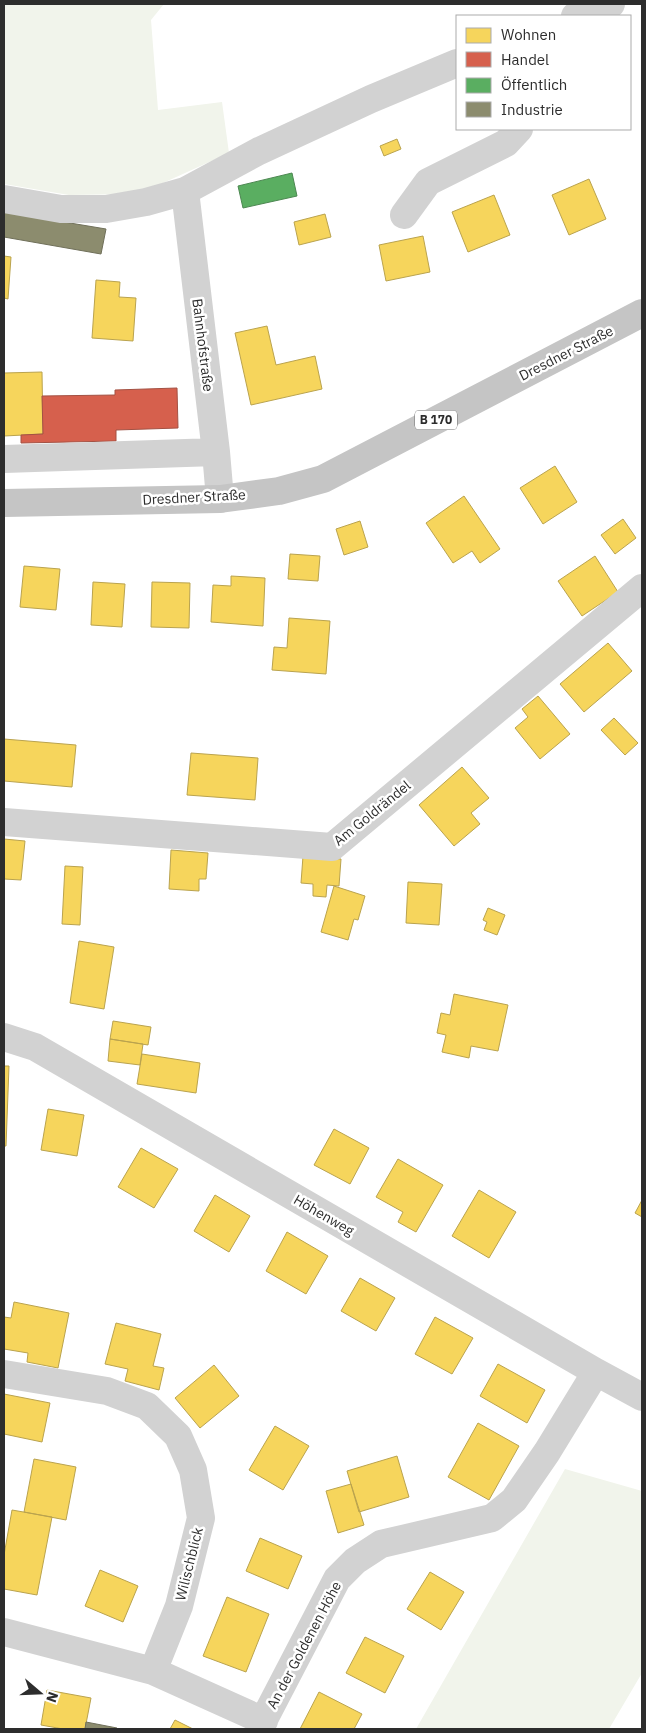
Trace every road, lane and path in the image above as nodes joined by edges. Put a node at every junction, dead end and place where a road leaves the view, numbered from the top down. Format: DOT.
graph roads {
  1 [pos="611,4"];
  2 [pos="578,15"];
  3 [pos="456,63"];
  4 [pos="518,130"];
  5 [pos="185,191"];
  6 [pos="4,199"];
  7 [pos="404,215"];
  8 [pos="642,313"];
  9 [pos="216,452"];
  10 [pos="4,459"];
  11 [pos="220,499"];
  12 [pos="4,503"];
  13 [pos="642,588"];
  14 [pos="4,822"];
  15 [pos="4,1037"];
  16 [pos="596,1372"];
  17 [pos="4,1374"];
  18 [pos="642,1397"];
  19 [pos="4,1632"];
  20 [pos="153,1671"];
  21 [pos="262,1725"];
  1 -- 2 [label="street"];
  3 -- 5 [label="street"];
  4 -- 7 [label="street"];
  5 -- 6 [label="street"];
  5 -- 9 [label="street, Bahnhofstraße"];
  8 -- 11 [label="main road, Dresdner Straße / B 170"];
  9 -- 10 [label="street"];
  9 -- 11 [label="street, Bahnhofstraße"];
  11 -- 12 [label="main road, Dresdner Straße / B 170"];
  13 -- 14 [label="street, Am Goldrändel"];
  15 -- 16 [label="street, Höhenweg"];
  16 -- 18 [label="street, Höhenweg"];
  16 -- 21 [label="street, An der Goldenen Höhe"];
  17 -- 20 [label="street, Wilischblick"];
  19 -- 20 [label="street"];
  20 -- 21 [label="street"];
}
